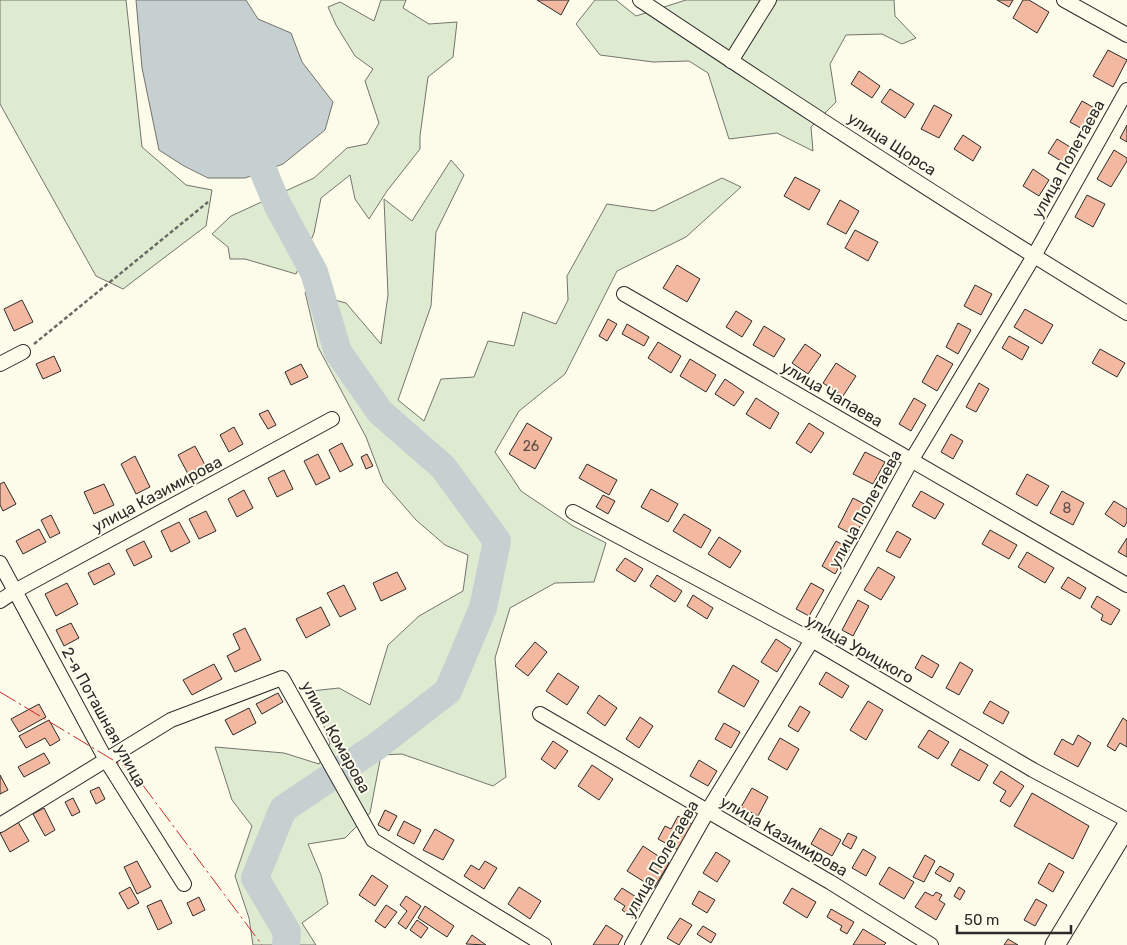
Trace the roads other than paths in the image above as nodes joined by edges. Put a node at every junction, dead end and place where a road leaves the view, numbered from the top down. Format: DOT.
graph roads {
  1 [pos="640,0"];
  2 [pos="770,0"];
  3 [pos="1064,0"];
  4 [pos="1127,35"];
  5 [pos="731,61"];
  6 [pos="1127,90"];
  7 [pos="1034,256"];
  8 [pos="624,294"];
  9 [pos="1127,312"];
  10 [pos="23,352"];
  11 [pos="0,364"];
  12 [pos="332,419"];
  13 [pos="912,461"];
  14 [pos="573,512"];
  15 [pos="0,563"];
  16 [pos="1127,585"];
  17 [pos="14,591"];
  18 [pos="0,602"];
  19 [pos="812,640"];
  20 [pos="540,714"];
  21 [pos="106,760"];
  22 [pos="707,812"];
  23 [pos="1127,820"];
  24 [pos="0,825"];
  25 [pos="1127,826"];
  26 [pos="184,884"];
  27 [pos="544,945"];
  28 [pos="632,945"];
  29 [pos="932,945"];
  30 [pos="1055,945"];
  1 -- 5 [label="street, улица Щорса"];
  2 -- 5 [label="street"];
  3 -- 4 [label="street"];
  5 -- 7 [label="street, улица Щорса"];
  6 -- 7 [label="street, улица Полетаева"];
  7 -- 9 [label="street, улица Щорса"];
  7 -- 13 [label="street, улица Полетаева"];
  8 -- 13 [label="street, улица Чапаева"];
  10 -- 11 [label="street"];
  12 -- 17 [label="street, улица Казимирова"];
  13 -- 16 [label="street, улица Чапаева"];
  13 -- 19 [label="street, улица Полетаева"];
  14 -- 19 [label="street, улица Урицкого"];
  15 -- 17 [label="street, 2-я Поташная улица"];
  17 -- 18 [label="street, улица Казимирова"];
  17 -- 21 [label="street, 2-я Поташная улица"];
  19 -- 22 [label="street, улица Полетаева"];
  19 -- 23 [label="street, улица Урицкого"];
  20 -- 22 [label="street, улица Казимирова"];
  21 -- 24 [label="street, улица Комарова"];
  21 -- 26 [label="street, 2-я Поташная улица"];
  21 -- 27 [label="street, улица Комарова"];
  22 -- 28 [label="street, улица Полетаева"];
  22 -- 29 [label="street, улица Казимирова"];
  25 -- 30 [label="main road"];
}
